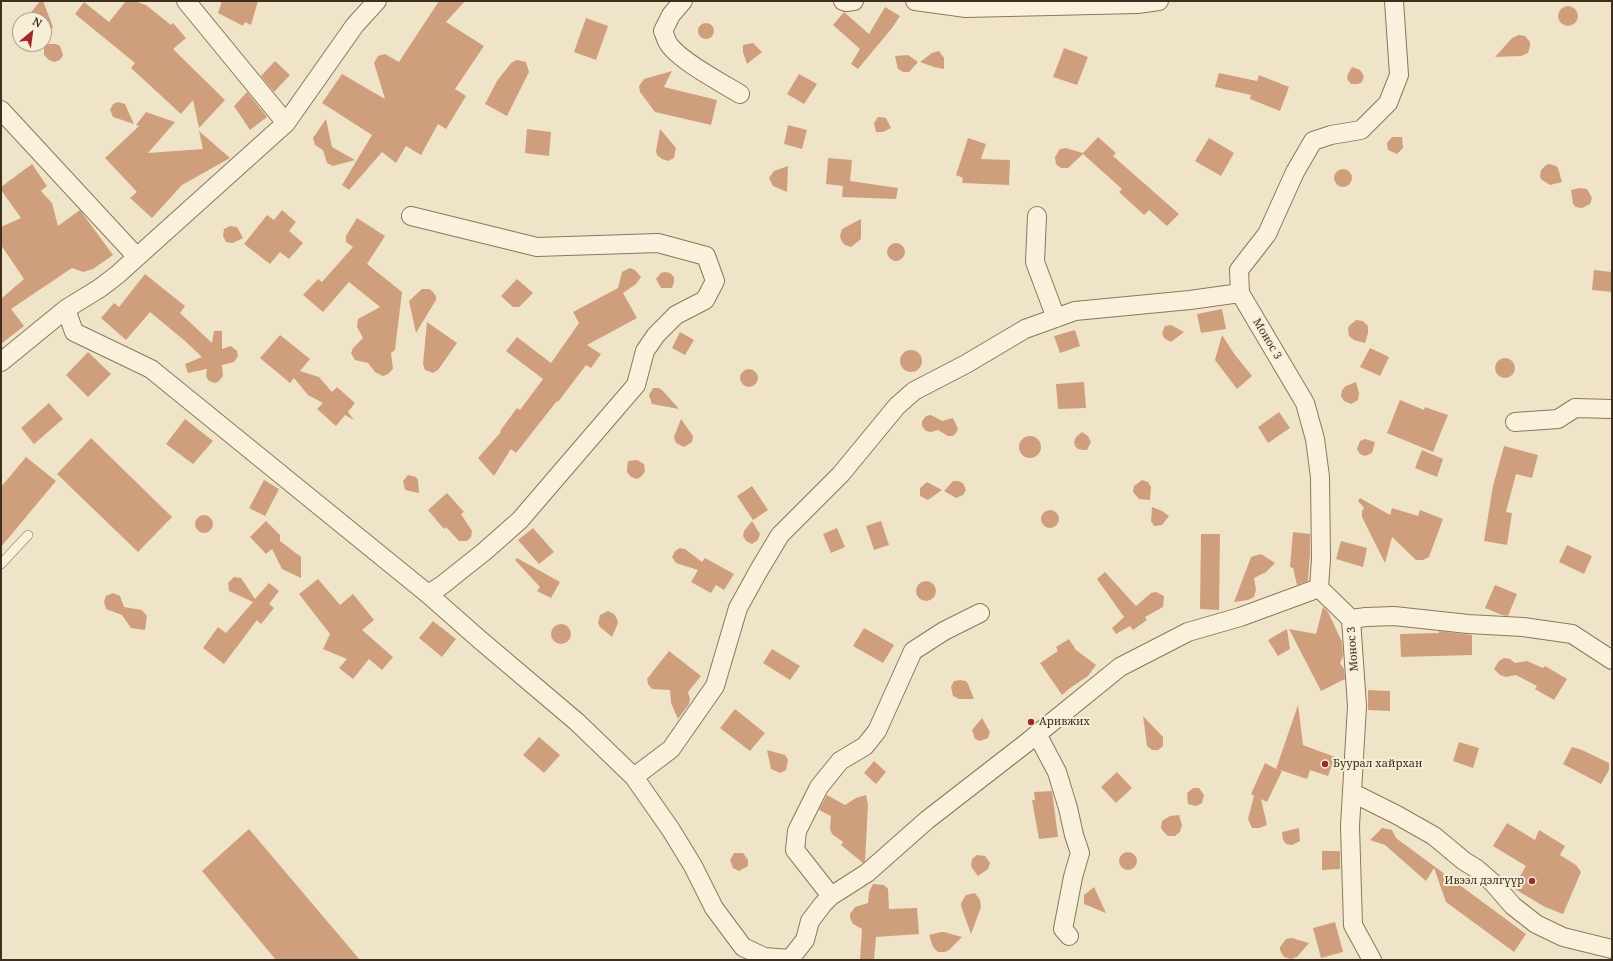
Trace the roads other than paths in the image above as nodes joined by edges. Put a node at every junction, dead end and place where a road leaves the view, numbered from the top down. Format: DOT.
graph roads {
  1 [pos="186,1"];
  2 [pos="377,1"];
  3 [pos="682,1"];
  4 [pos="843,1"];
  5 [pos="854,1"];
  6 [pos="915,1"];
  7 [pos="1159,1"];
  8 [pos="1394,1"];
  9 [pos="740,94"];
  10 [pos="1,110"];
  11 [pos="286,123"];
  12 [pos="411,216"];
  13 [pos="1037,216"];
  14 [pos="137,257"];
  15 [pos="1240,294"];
  16 [pos="66,309"];
  17 [pos="1056,318"];
  18 [pos="1,362"];
  19 [pos="1612,409"];
  20 [pos="1515,422"];
  21 [pos="28,535"];
  22 [pos="1,564"];
  23 [pos="1319,588"];
  24 [pos="428,594"];
  25 [pos="980,613"];
  26 [pos="1351,619"];
  27 [pos="1612,660"];
  28 [pos="1037,734"];
  29 [pos="634,778"];
  30 [pos="1353,793"];
  31 [pos="831,896"];
  32 [pos="1070,936"];
  33 [pos="1612,949"];
  34 [pos="1372,960"];
  1 -- 11 [label="street"];
  2 -- 11 [label="street"];
  3 -- 9 [label="street"];
  4 -- 5 [label="street"];
  6 -- 7 [label="street"];
  8 -- 15 [label="street"];
  10 -- 14 [label="street"];
  11 -- 14 [label="street"];
  12 -- 24 [label="street"];
  13 -- 17 [label="street"];
  14 -- 16 [label="street"];
  15 -- 17 [label="street"];
  15 -- 23 [label="street, Монос 3"];
  16 -- 18 [label="street"];
  16 -- 24 [label="street"];
  17 -- 29 [label="street"];
  19 -- 20 [label="street"];
  21 -- 22 [label="lane"];
  23 -- 26 [label="street, Монос 3"];
  23 -- 28 [label="street"];
  24 -- 29 [label="street"];
  25 -- 31 [label="street"];
  26 -- 27 [label="street"];
  26 -- 30 [label="street, Монос 3"];
  28 -- 31 [label="street"];
  28 -- 32 [label="street"];
  29 -- 31 [label="street"];
  30 -- 33 [label="street"];
  30 -- 34 [label="street, Монос 3"];
}
